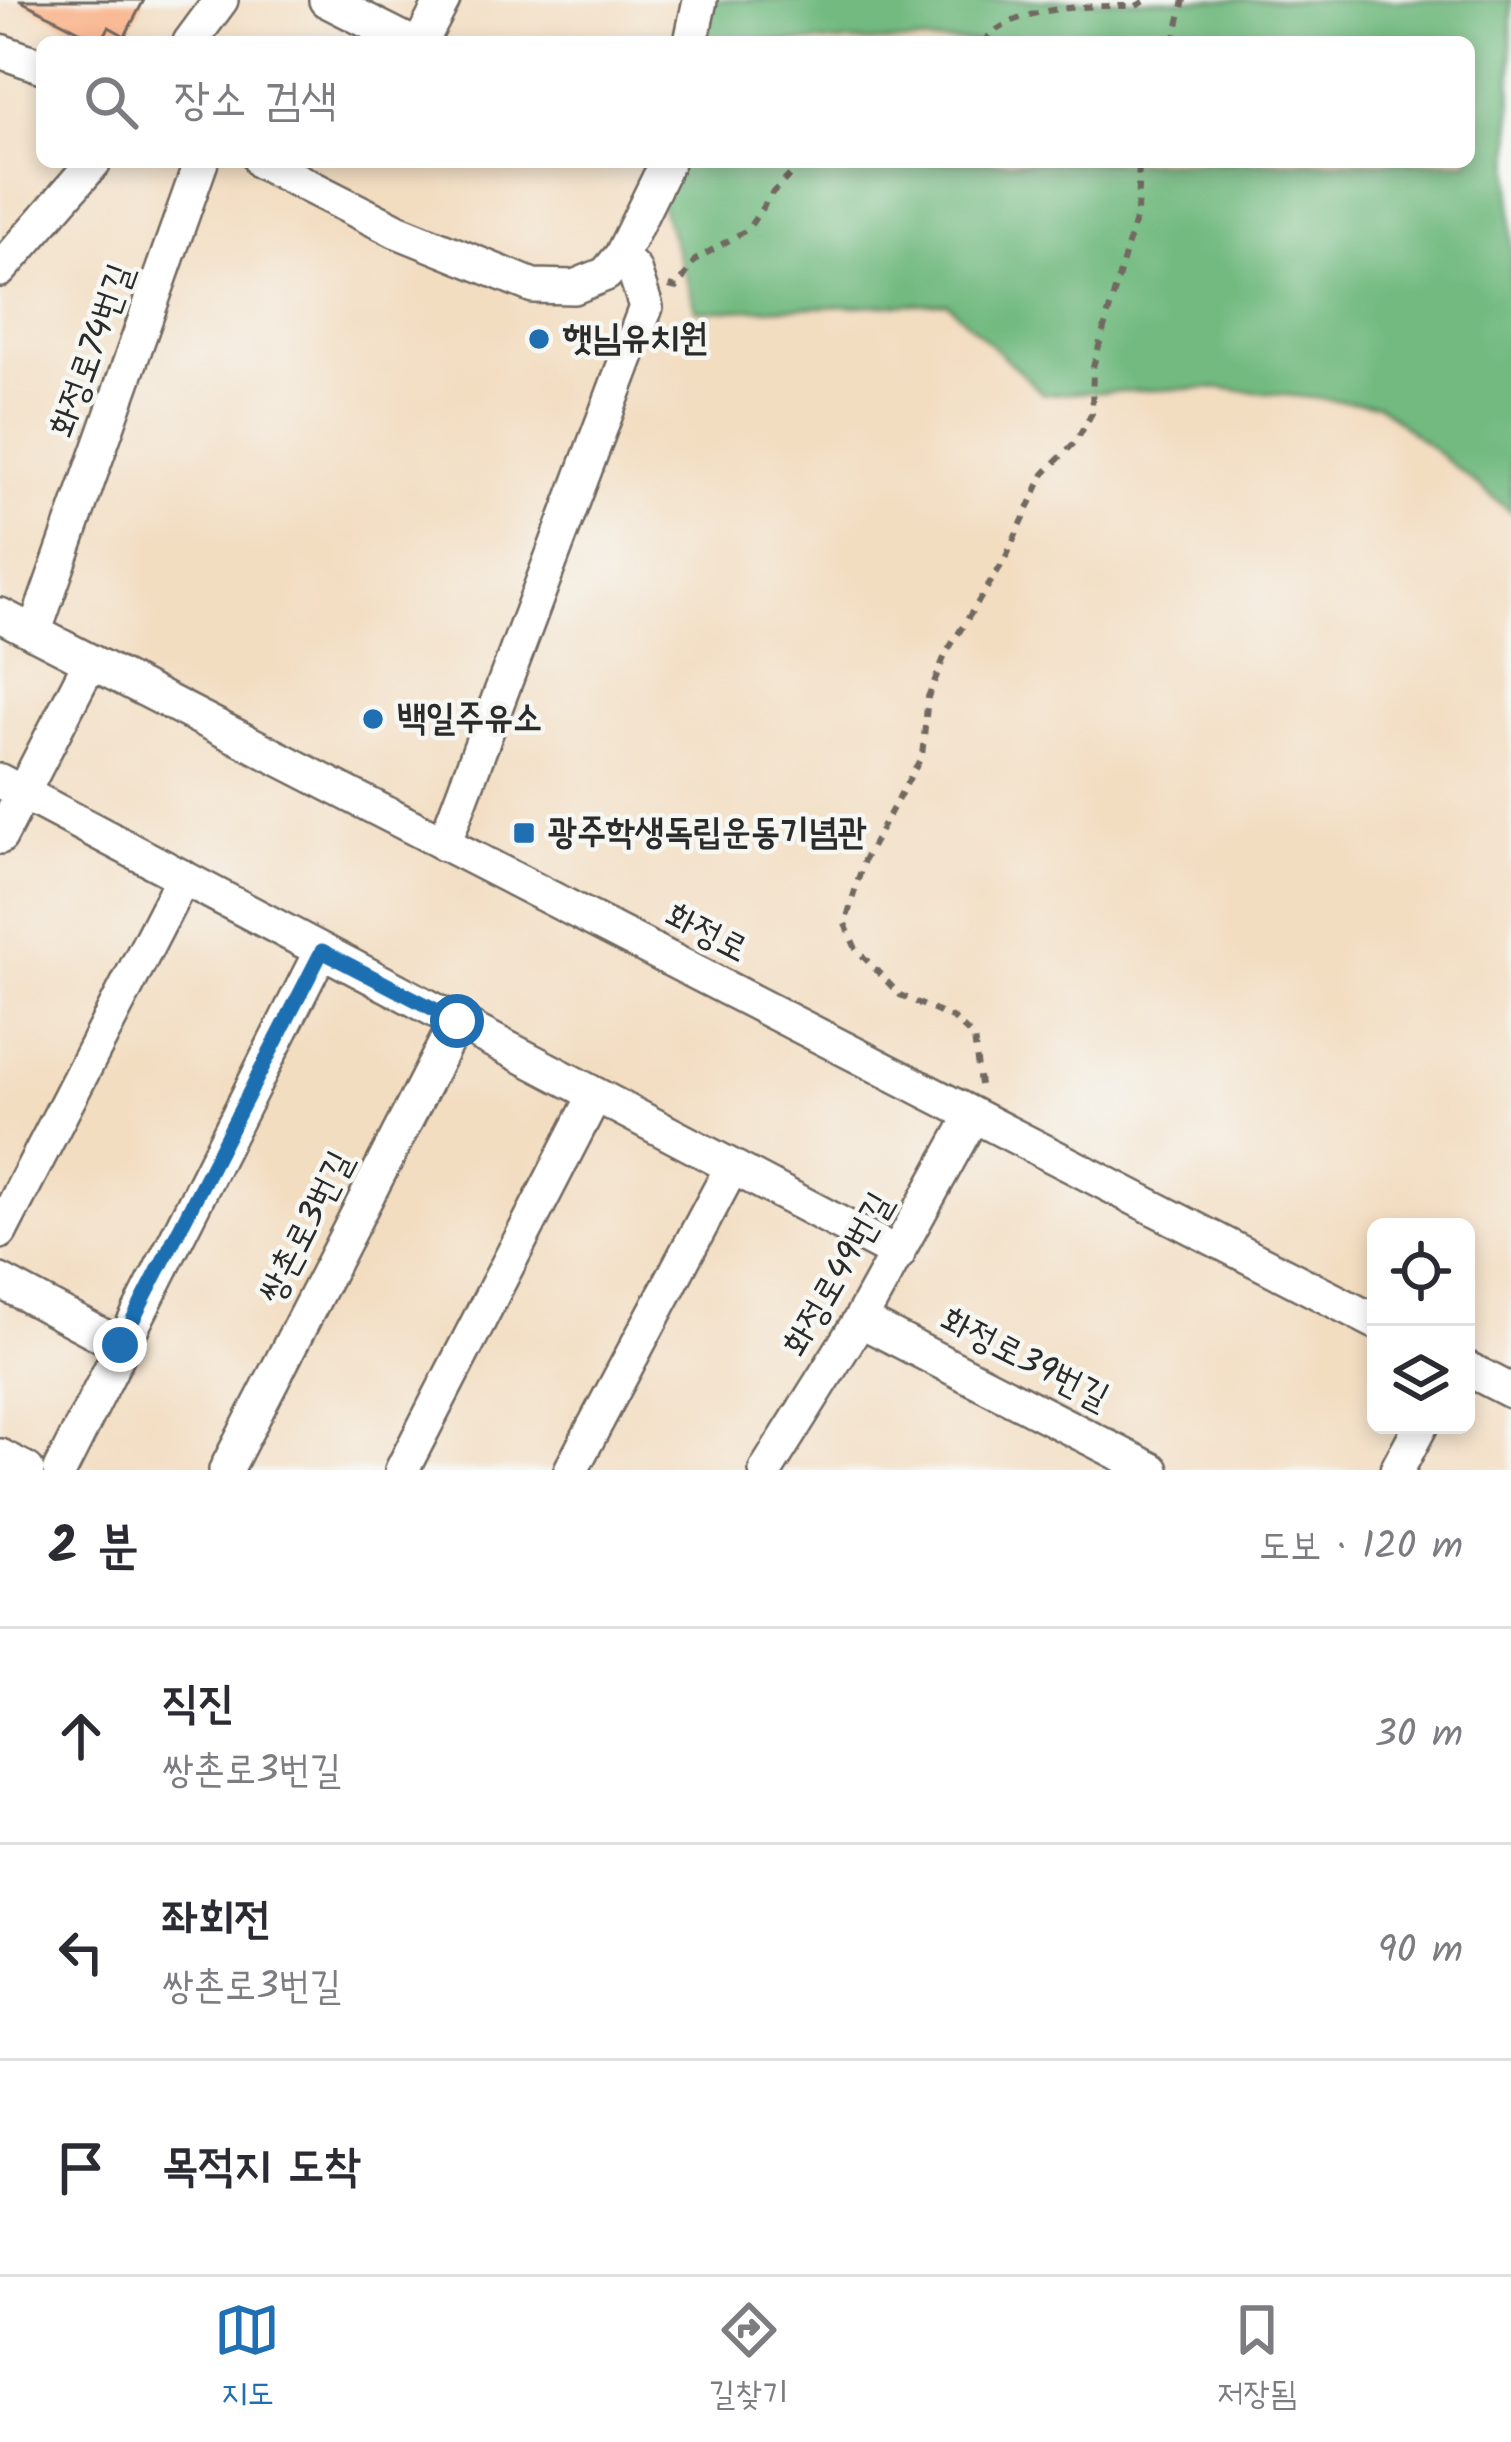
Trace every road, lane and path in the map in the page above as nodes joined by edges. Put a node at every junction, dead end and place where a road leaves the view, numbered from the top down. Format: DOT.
graph roads {
  1 [pos="221,0"];
  2 [pos="326,0"];
  3 [pos="443,0"];
  4 [pos="700,0"];
  5 [pos="1147,0"];
  6 [pos="1184,0"];
  7 [pos="194,36"];
  8 [pos="397,36"];
  9 [pos="425,36"];
  10 [pos="692,36"];
  11 [pos="988,36"];
  12 [pos="1175,36"];
  13 [pos="0,51"];
  14 [pos="36,64"];
  15 [pos="89,168"];
  16 [pos="199,168"];
  17 [pos="273,168"];
  18 [pos="661,168"];
  19 [pos="797,168"];
  20 [pos="1139,168"];
  21 [pos="621,256"];
  22 [pos="0,270"];
  23 [pos="659,284"];
  24 [pos="0,615"];
  25 [pos="34,633"];
  26 [pos="90,662"];
  27 [pos="11,787"];
  28 [pos="0,837"];
  29 [pos="444,844"];
  30 [pos="183,877"];
  31 [pos="322,951"];
  32 [pos="457,1021"];
  33 [pos="596,1094"];
  34 [pos="973,1115"];
  35 [pos="732,1167"];
  36 [pos="0,1232"];
  37 [pos="898,1254"];
  38 [pos="0,1281"];
  39 [pos="1367,1317"];
  40 [pos="860,1320"];
  41 [pos="120,1345"];
  42 [pos="1475,1373"];
  43 [pos="1511,1391"];
  44 [pos="1416,1434"];
  45 [pos="0,1456"];
  46 [pos="417,1465"];
  47 [pos="26,1470"];
  48 [pos="60,1470"];
  49 [pos="226,1470"];
  50 [pos="572,1470"];
  51 [pos="766,1470"];
  52 [pos="1152,1470"];
  53 [pos="1397,1470"];
  1 -- 7 [label="street"];
  2 -- 8 [label="street"];
  3 -- 9 [label="street"];
  4 -- 10 [label="street"];
  5 -- 11 [label="path"];
  6 -- 12 [label="path"];
  13 -- 14 [label="street"];
  15 -- 22 [label="street"];
  16 -- 25 [label="street, 화정로74번길"];
  17 -- 21 [label="street"];
  18 -- 21 [label="street"];
  19 -- 23 [label="path"];
  20 -- 34 [label="path"];
  21 -- 29 [label="street"];
  24 -- 25 [label="street, 화정로"];
  25 -- 26 [label="street, 화정로"];
  26 -- 27 [label="street"];
  26 -- 29 [label="street, 화정로"];
  27 -- 28 [label="street"];
  27 -- 30 [label="street"];
  29 -- 34 [label="street, 화정로"];
  30 -- 31 [label="street"];
  30 -- 36 [label="street"];
  31 -- 32 [label="street"];
  31 -- 41 [label="street"];
  32 -- 33 [label="street"];
  32 -- 49 [label="street, 쌍촌로3번길"];
  33 -- 35 [label="street"];
  33 -- 46 [label="street"];
  34 -- 37 [label="street, 화정로49번길"];
  34 -- 39 [label="street, 화정로"];
  35 -- 37 [label="street"];
  35 -- 50 [label="street"];
  37 -- 40 [label="street, 화정로49번길"];
  38 -- 41 [label="street"];
  40 -- 51 [label="street, 화정로49번길"];
  40 -- 52 [label="street, 화정로39번길"];
  41 -- 48 [label="street"];
  42 -- 43 [label="street"];
  44 -- 53 [label="street"];
  45 -- 47 [label="street"];
}
